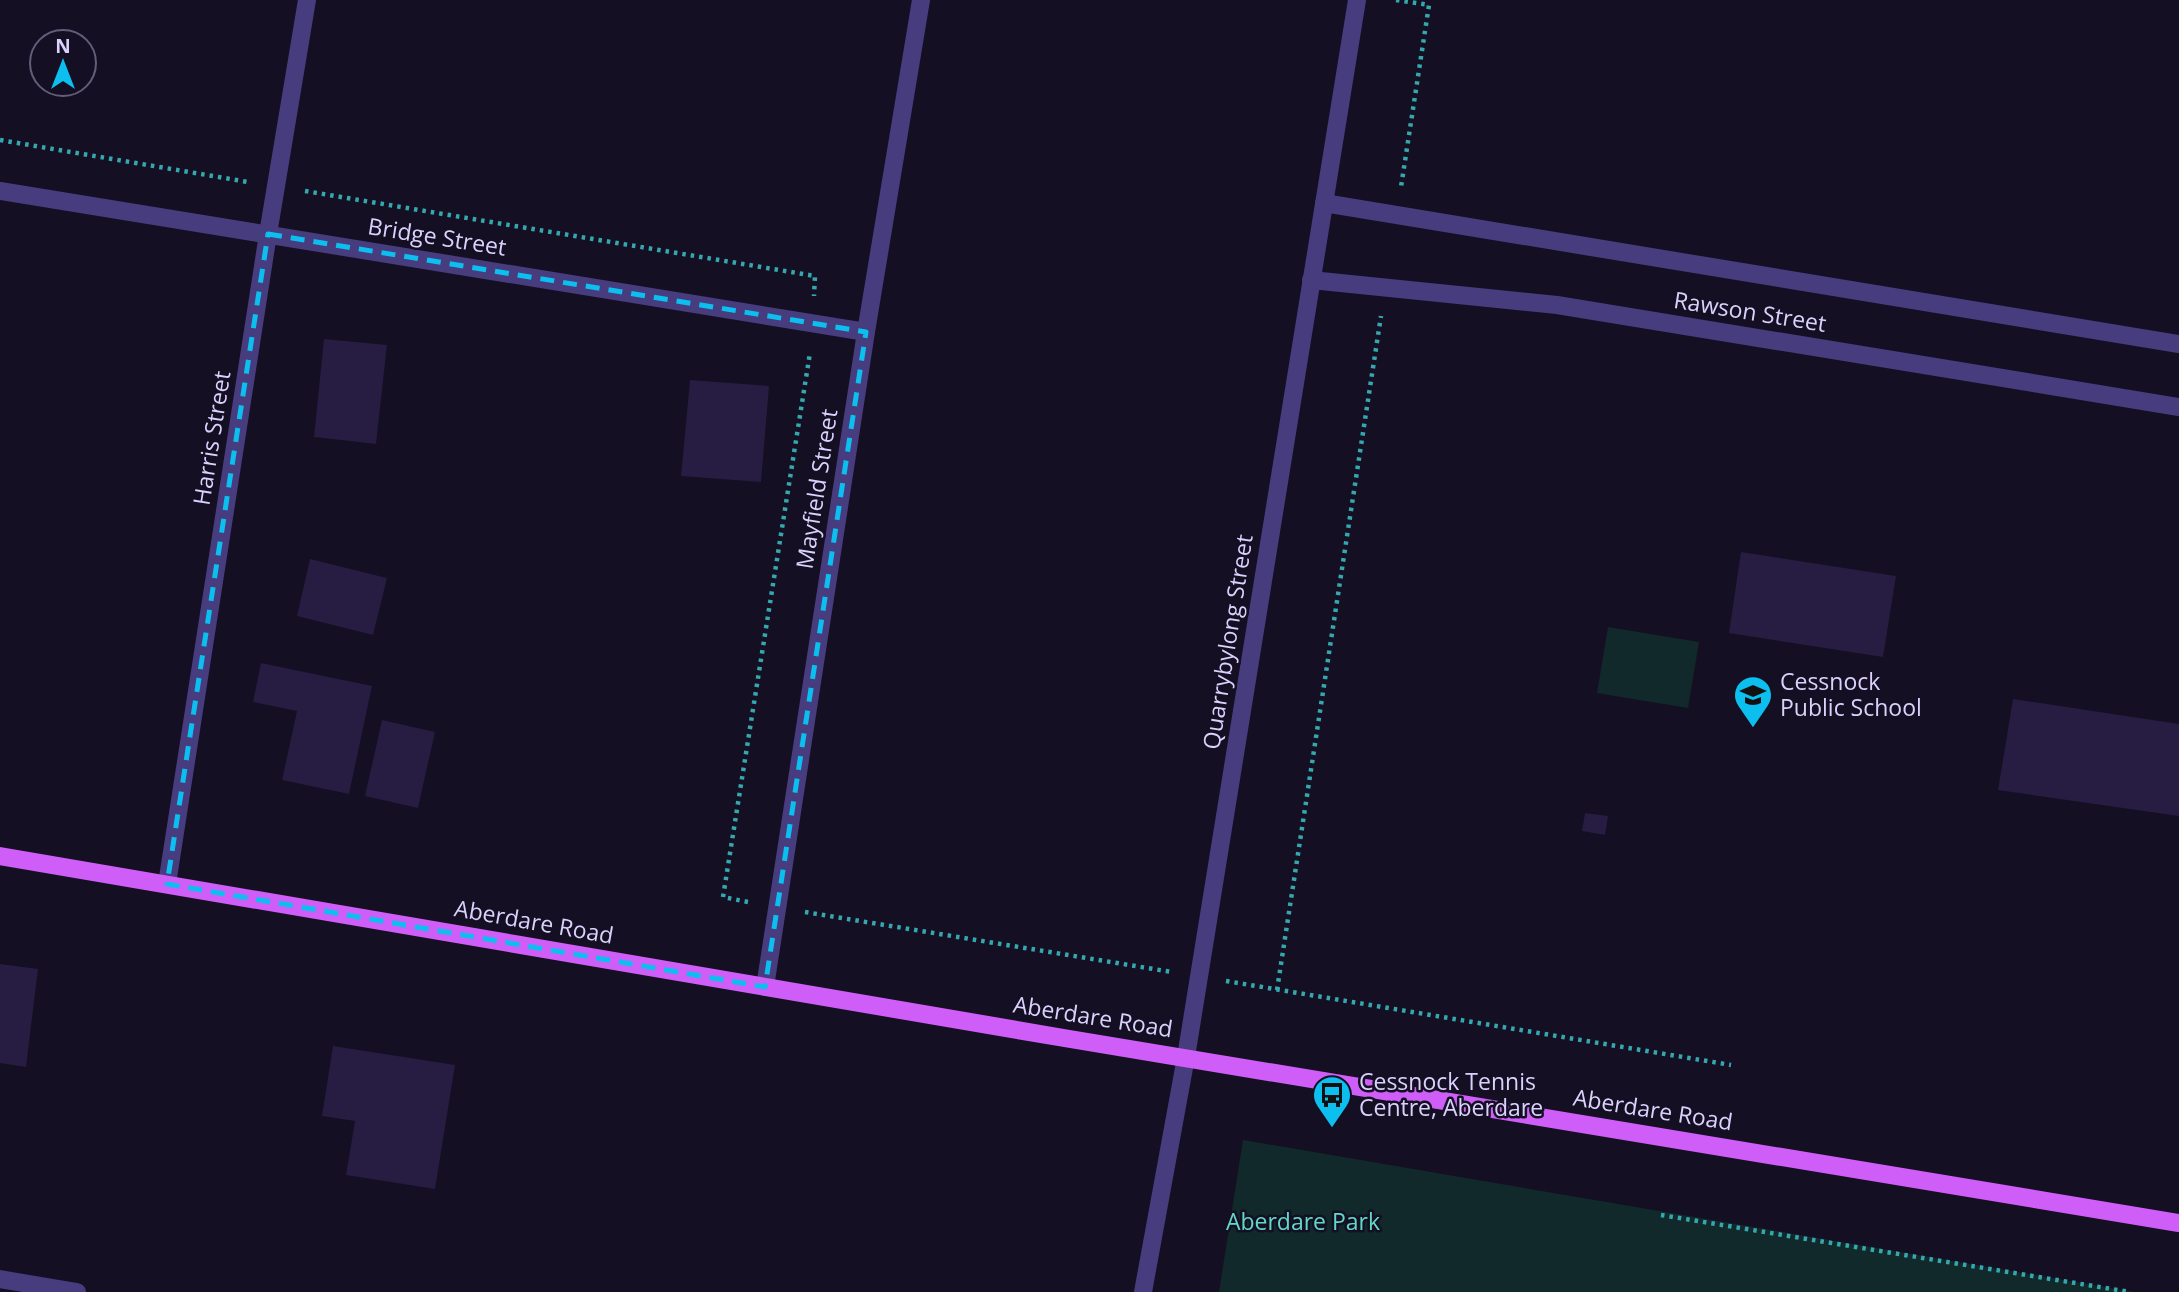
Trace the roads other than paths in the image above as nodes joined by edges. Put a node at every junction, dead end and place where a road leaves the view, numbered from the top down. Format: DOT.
graph roads {
  1 [pos="307,0"];
  2 [pos="921,0"];
  3 [pos="1357,0"];
  4 [pos="0,191"];
  5 [pos="1324,203"];
  6 [pos="268,234"];
  7 [pos="1311,280"];
  8 [pos="866,332"];
  9 [pos="2179,344"];
  10 [pos="2179,407"];
  11 [pos="0,856"];
  12 [pos="167,884"];
  13 [pos="765,987"];
  14 [pos="1186,1057"];
  15 [pos="2179,1223"];
  16 [pos="0,1279"];
  17 [pos="77,1292"];
  18 [pos="1143,1292"];
  1 -- 6 [label="street, Harris Street"];
  2 -- 8 [label="street, Mayfield Street"];
  3 -- 5 [label="street, Quarrybylong Street"];
  4 -- 6 [label="street, Bridge Street"];
  5 -- 7 [label="street, Quarrybylong Street"];
  5 -- 9 [label="street, Rawson Street"];
  6 -- 8 [label="street, Bridge Street"];
  6 -- 12 [label="street, Harris Street"];
  7 -- 10 [label="street, Rawson Street"];
  7 -- 14 [label="street, Quarrybylong Street"];
  8 -- 13 [label="street, Mayfield Street"];
  11 -- 12 [label="main road, Aberdare Road"];
  12 -- 13 [label="main road, Aberdare Road"];
  13 -- 14 [label="main road, Aberdare Road"];
  14 -- 15 [label="main road, Aberdare Road"];
  14 -- 18 [label="street, Quarrybylong Street"];
  16 -- 17 [label="street"];
}
